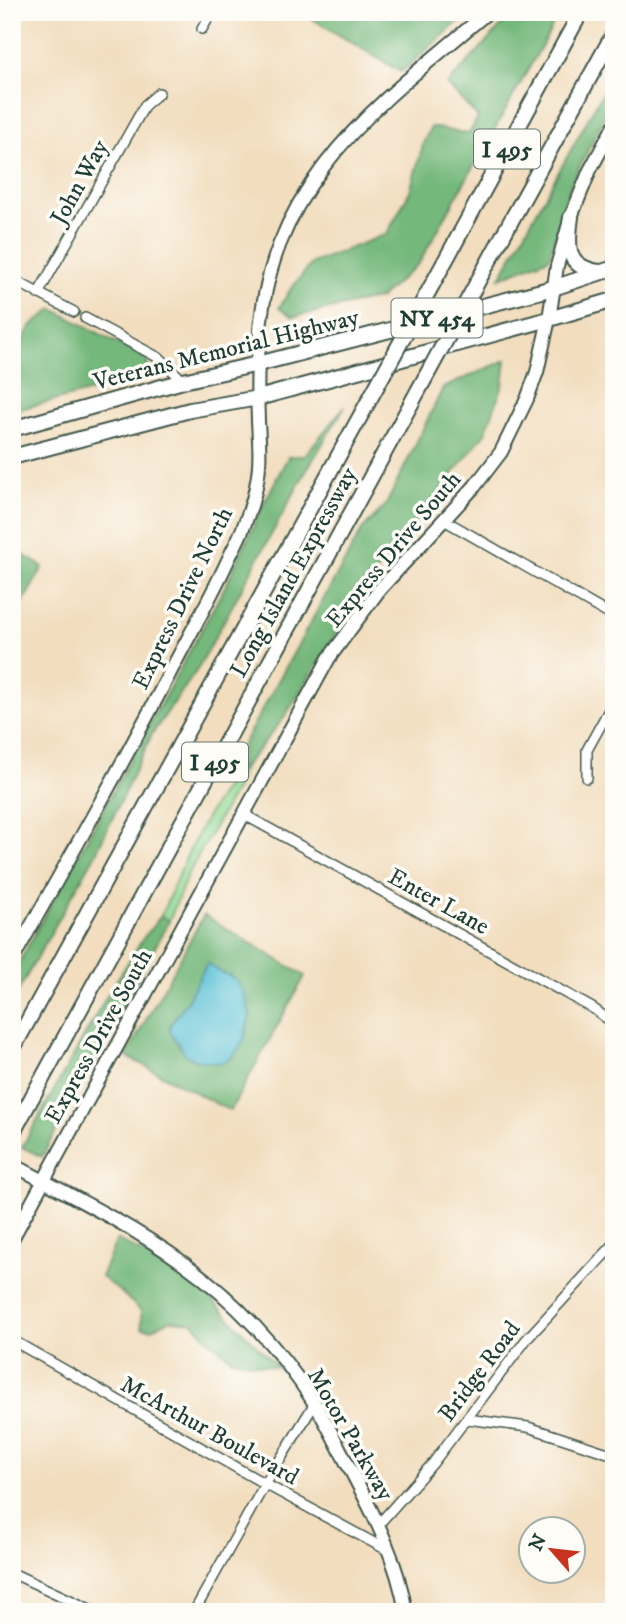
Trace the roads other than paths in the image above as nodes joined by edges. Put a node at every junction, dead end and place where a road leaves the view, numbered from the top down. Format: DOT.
graph roads {
  1 [pos="212,12"];
  2 [pos="488,12"];
  3 [pos="581,12"];
  4 [pos="202,29"];
  5 [pos="614,33"];
  6 [pos="159,93"];
  7 [pos="614,126"];
  8 [pos="571,217"];
  9 [pos="607,270"];
  10 [pos="12,279"];
  11 [pos="553,288"];
  12 [pos="38,294"];
  13 [pos="614,300"];
  14 [pos="74,312"];
  15 [pos="85,318"];
  16 [pos="549,319"];
  17 [pos="258,364"];
  18 [pos="183,381"];
  19 [pos="258,398"];
  20 [pos="12,429"];
  21 [pos="12,457"];
  22 [pos="444,520"];
  23 [pos="614,617"];
  24 [pos="614,701"];
  25 [pos="587,778"];
  26 [pos="243,814"];
  27 [pos="12,960"];
  28 [pos="614,1024"];
  29 [pos="12,1051"];
  30 [pos="12,1134"];
  31 [pos="12,1164"];
  32 [pos="39,1178"];
  33 [pos="12,1239"];
  34 [pos="614,1244"];
  35 [pos="12,1340"];
  36 [pos="315,1403"];
  37 [pos="467,1419"];
  38 [pos="614,1455"];
  39 [pos="265,1484"];
  40 [pos="378,1525"];
  41 [pos="390,1551"];
  42 [pos="12,1573"];
  43 [pos="96,1612"];
  44 [pos="194,1612"];
  45 [pos="406,1612"];
  1 -- 4 [label="street"];
  2 -- 17 [label="main road, Express Drive North"];
  3 -- 29 [label="highway, Long Island Expressway / I 495, bridge"];
  5 -- 30 [label="highway, Long Island Expressway / I 495, bridge"];
  6 -- 12 [label="street, John Way"];
  7 -- 8 [label="main road, Express Drive South"];
  8 -- 9 [label="highway"];
  8 -- 11 [label="main road, Express Drive South"];
  9 -- 11 [label="highway, Veterans Memorial Highway / NY 454"];
  10 -- 12 [label="street"];
  11 -- 16 [label="main road, Express Drive South"];
  11 -- 17 [label="highway, Veterans Memorial Highway / NY 454"];
  12 -- 14 [label="street"];
  13 -- 16 [label="highway, Veterans Memorial Highway / NY 454"];
  15 -- 18 [label="street"];
  16 -- 19 [label="highway, Veterans Memorial Highway / NY 454"];
  16 -- 22 [label="main road, Express Drive South"];
  17 -- 18 [label="highway, Veterans Memorial Highway / NY 454"];
  17 -- 19 [label="main road, Express Drive North"];
  18 -- 20 [label="highway, Veterans Memorial Highway / NY 454"];
  19 -- 21 [label="highway, Veterans Memorial Highway / NY 454"];
  19 -- 27 [label="main road, Express Drive North"];
  22 -- 23 [label="street"];
  22 -- 26 [label="main road, Express Drive South"];
  24 -- 25 [label="street"];
  26 -- 28 [label="street, Enter Lane"];
  26 -- 32 [label="main road, Express Drive South"];
  31 -- 32 [label="main road, Motor Parkway"];
  32 -- 33 [label="main road, Express Drive South"];
  32 -- 36 [label="main road, Motor Parkway"];
  34 -- 37 [label="street, Bridge Road"];
  35 -- 39 [label="street, McArthur Boulevard"];
  36 -- 39 [label="street"];
  36 -- 40 [label="main road, Motor Parkway"];
  37 -- 38 [label="street"];
  37 -- 40 [label="street, Bridge Road"];
  39 -- 41 [label="street, McArthur Boulevard"];
  39 -- 44 [label="street"];
  40 -- 41 [label="main road, Motor Parkway"];
  41 -- 45 [label="main road, Motor Parkway"];
  42 -- 43 [label="street"];
}
